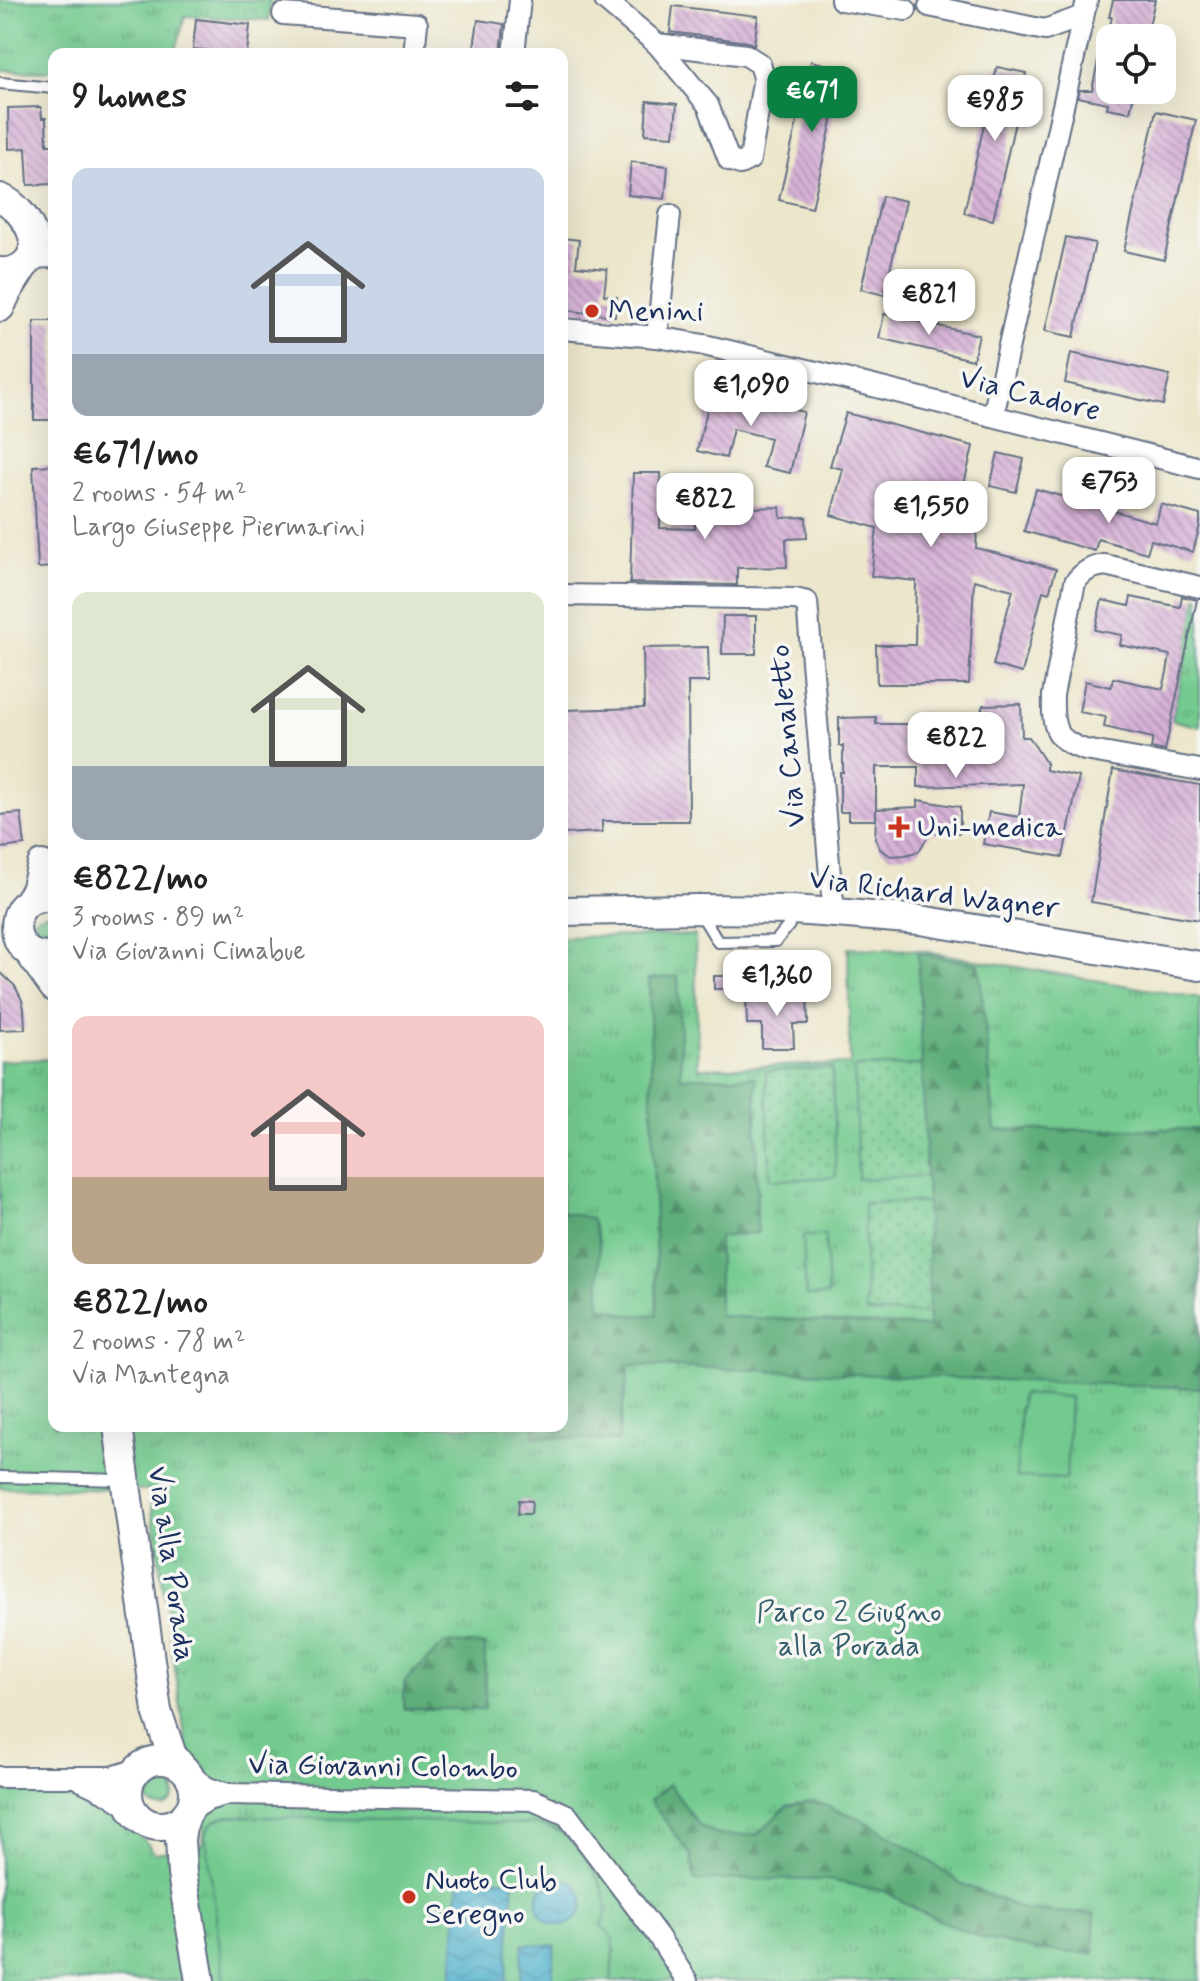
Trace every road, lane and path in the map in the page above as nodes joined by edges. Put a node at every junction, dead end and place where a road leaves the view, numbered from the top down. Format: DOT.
graph roads {
  1 [pos="520,0"];
  2 [pos="605,0"];
  3 [pos="841,0"];
  4 [pos="929,6"];
  5 [pos="1085,8"];
  6 [pos="906,10"];
  7 [pos="283,14"];
  8 [pos="657,44"];
  9 [pos="415,48"];
  10 [pos="515,48"];
  11 [pos="0,83"];
  12 [pos="48,87"];
  13 [pos="1,198"];
  14 [pos="670,215"];
  15 [pos="32,256"];
  16 [pos="0,307"];
  17 [pos="568,330"];
  18 [pos="657,337"];
  19 [pos="993,416"];
  20 [pos="1200,468"];
  21 [pos="1200,587"];
  22 [pos="568,595"];
  23 [pos="1200,770"];
  24 [pos="32,904"];
  25 [pos="568,911"];
  26 [pos="835,913"];
  27 [pos="26,947"];
  28 [pos="1200,966"];
  29 [pos="48,978"];
  30 [pos="119,1432"];
  31 [pos="0,1477"];
  32 [pos="125,1480"];
  33 [pos="157,1711"];
  34 [pos="141,1766"];
  35 [pos="185,1770"];
  36 [pos="0,1777"];
  37 [pos="76,1778"];
  38 [pos="229,1794"];
  39 [pos="187,1813"];
  40 [pos="137,1814"];
  41 [pos="182,1874"];
  42 [pos="200,1981"];
  43 [pos="687,1981"];
  1 -- 10 [label="street"];
  2 -- 8 [label="street"];
  3 -- 6 [label="street"];
  4 -- 5 [label="street"];
  5 -- 19 [label="street"];
  7 -- 9 [label="street"];
  8 -- 8 [label="street"];
  11 -- 12 [label="lane"];
  13 -- 15 [label="street"];
  14 -- 18 [label="street"];
  15 -- 16 [label="street"];
  17 -- 18 [label="street, Via Cadore"];
  18 -- 19 [label="street, Via Cadore"];
  19 -- 20 [label="street, Via Cadore"];
  21 -- 23 [label="street"];
  22 -- 26 [label="street, Via Canaletto"];
  24 -- 27 [label="street"];
  25 -- 26 [label="street, Via Richard Wagner"];
  26 -- 28 [label="street, Via Richard Wagner"];
  27 -- 29 [label="street"];
  30 -- 32 [label="street, Via alla Porada"];
  31 -- 32 [label="lane"];
  32 -- 33 [label="street, Via alla Porada"];
  33 -- 34 [label="street, Via alla Porada"];
  33 -- 35 [label="street, Via alla Porada"];
  34 -- 35 [label="street"];
  34 -- 37 [label="street"];
  34 -- 40 [label="street"];
  35 -- 38 [label="street, Via Giovanni Colombo"];
  35 -- 39 [label="street"];
  36 -- 37 [label="street"];
  37 -- 40 [label="street"];
  38 -- 39 [label="street, Via Giovanni Colombo"];
  38 -- 43 [label="street, Via Giovanni Colombo"];
  39 -- 40 [label="street"];
  39 -- 41 [label="street"];
  40 -- 41 [label="street"];
  41 -- 42 [label="street"];
}
